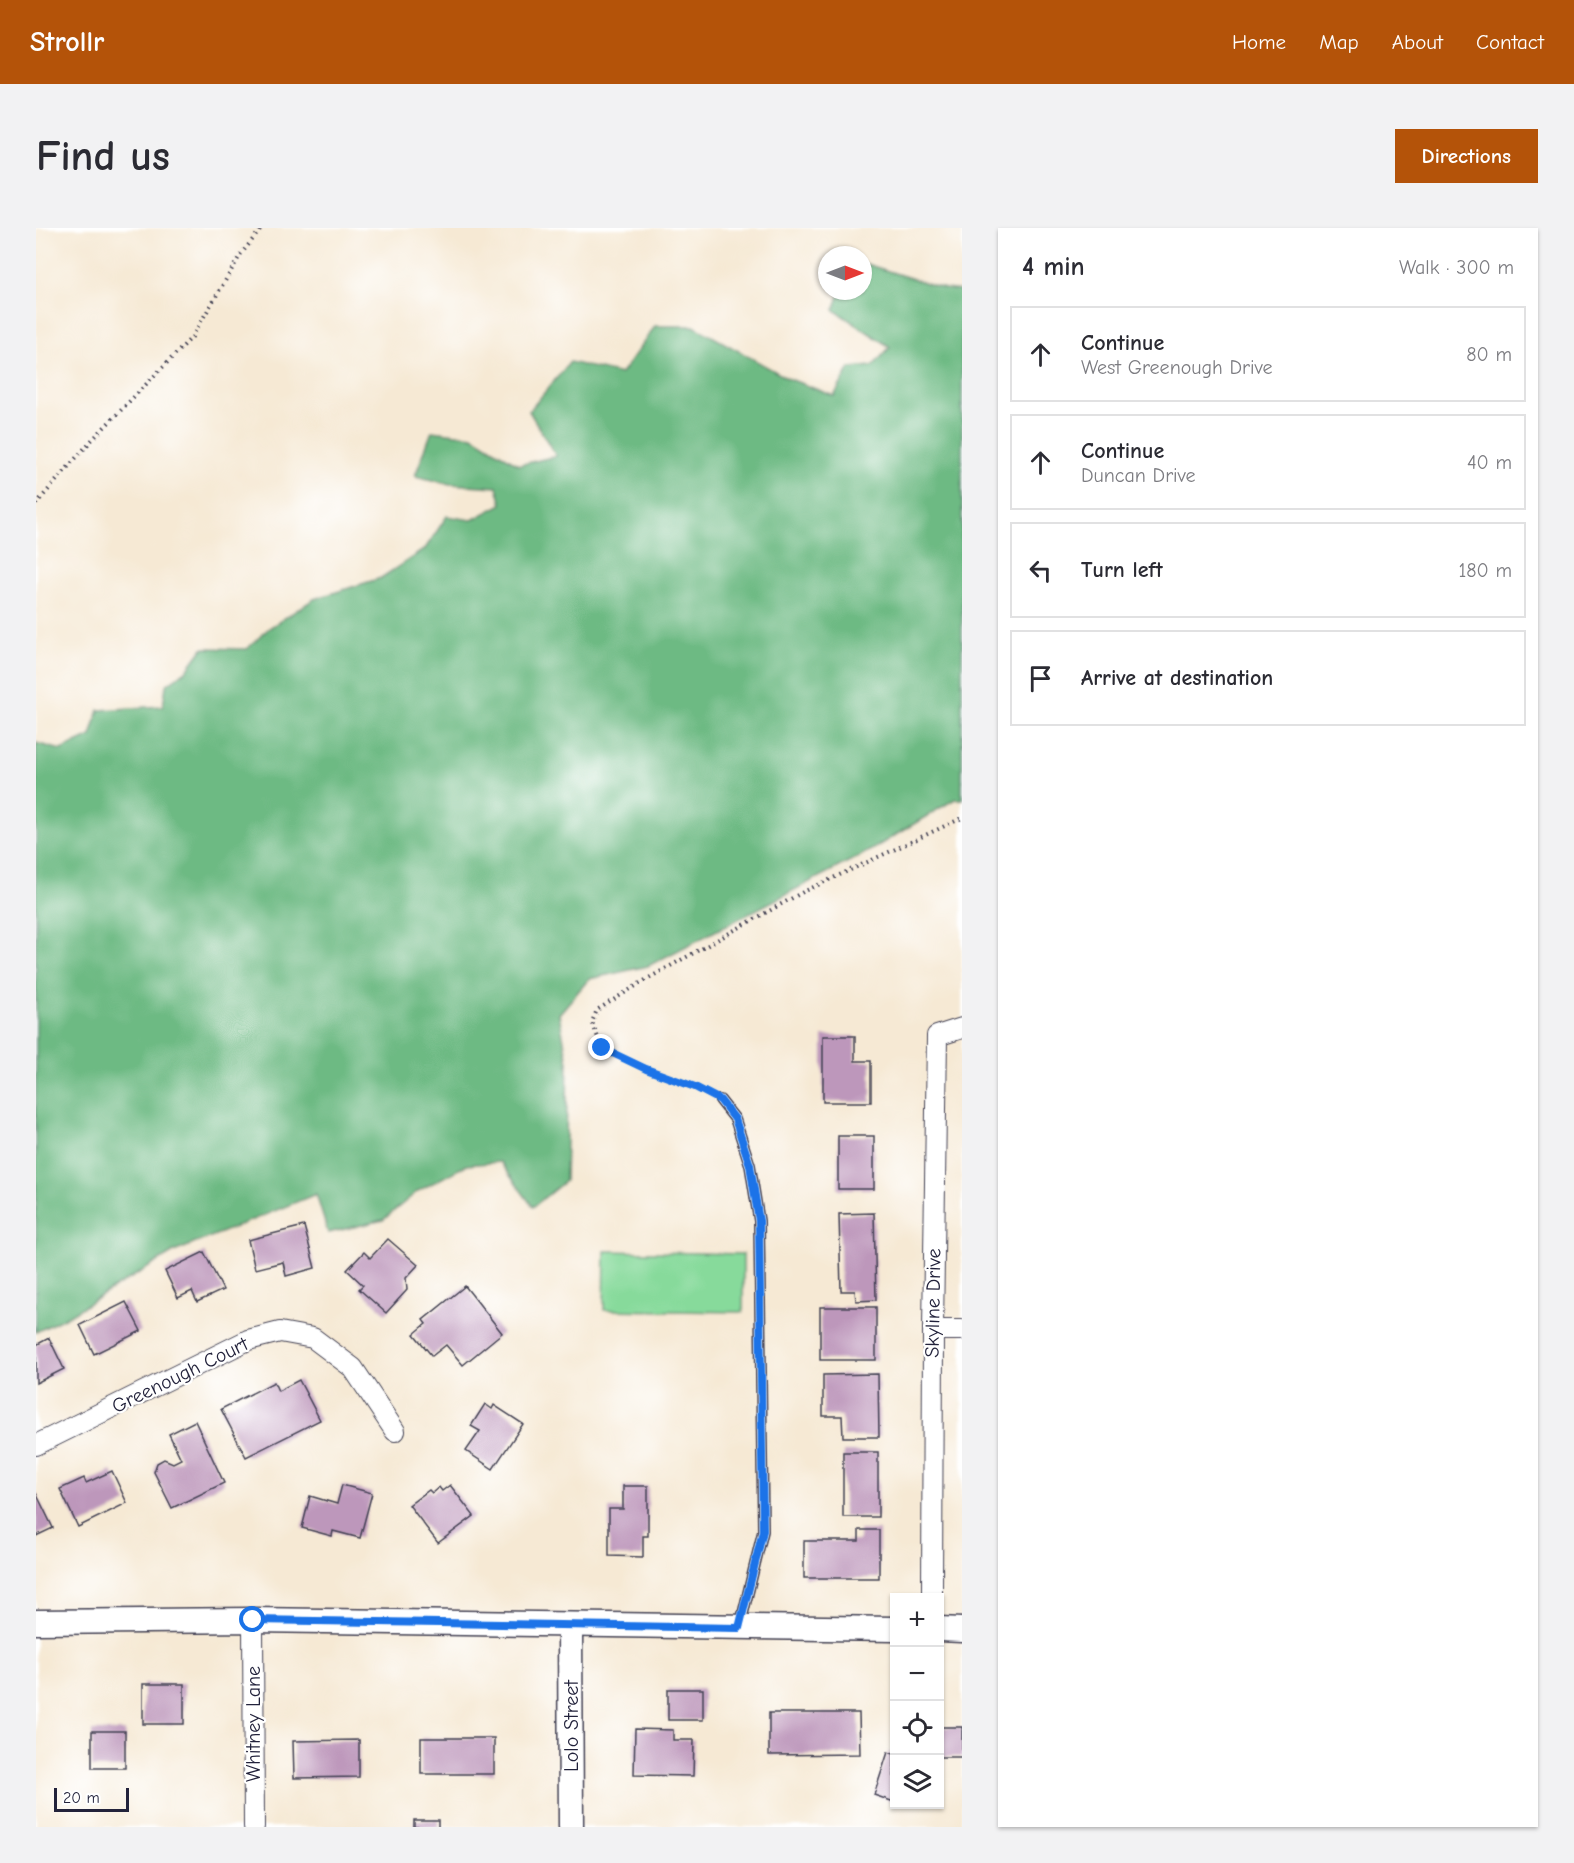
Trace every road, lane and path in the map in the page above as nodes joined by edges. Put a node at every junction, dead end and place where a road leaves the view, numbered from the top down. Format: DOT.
graph roads {
  1 [pos="262,228"];
  2 [pos="36,504"];
  3 [pos="962,819"];
  4 [pos="962,1028"];
  5 [pos="720,1100"];
  6 [pos="933,1330"];
  7 [pos="962,1330"];
  8 [pos="395,1431"];
  9 [pos="36,1445"];
  10 [pos="932,1593"];
  11 [pos="253,1620"];
  12 [pos="36,1622"];
  13 [pos="570,1626"];
  14 [pos="739,1628"];
  15 [pos="890,1629"];
  16 [pos="944,1629"];
  17 [pos="962,1630"];
  18 [pos="254,1827"];
  19 [pos="571,1827"];
  1 -- 2 [label="path"];
  3 -- 5 [label="path"];
  4 -- 6 [label="street, Skyline Drive"];
  5 -- 14 [label="lane"];
  6 -- 7 [label="street"];
  6 -- 10 [label="street, Skyline Drive"];
  8 -- 9 [label="street, Greenough Court"];
  11 -- 12 [label="street"];
  11 -- 13 [label="street"];
  11 -- 18 [label="street, Whitney Lane"];
  13 -- 14 [label="street"];
  13 -- 19 [label="street, Lolo Street"];
  14 -- 15 [label="street"];
  16 -- 17 [label="street"];
}
